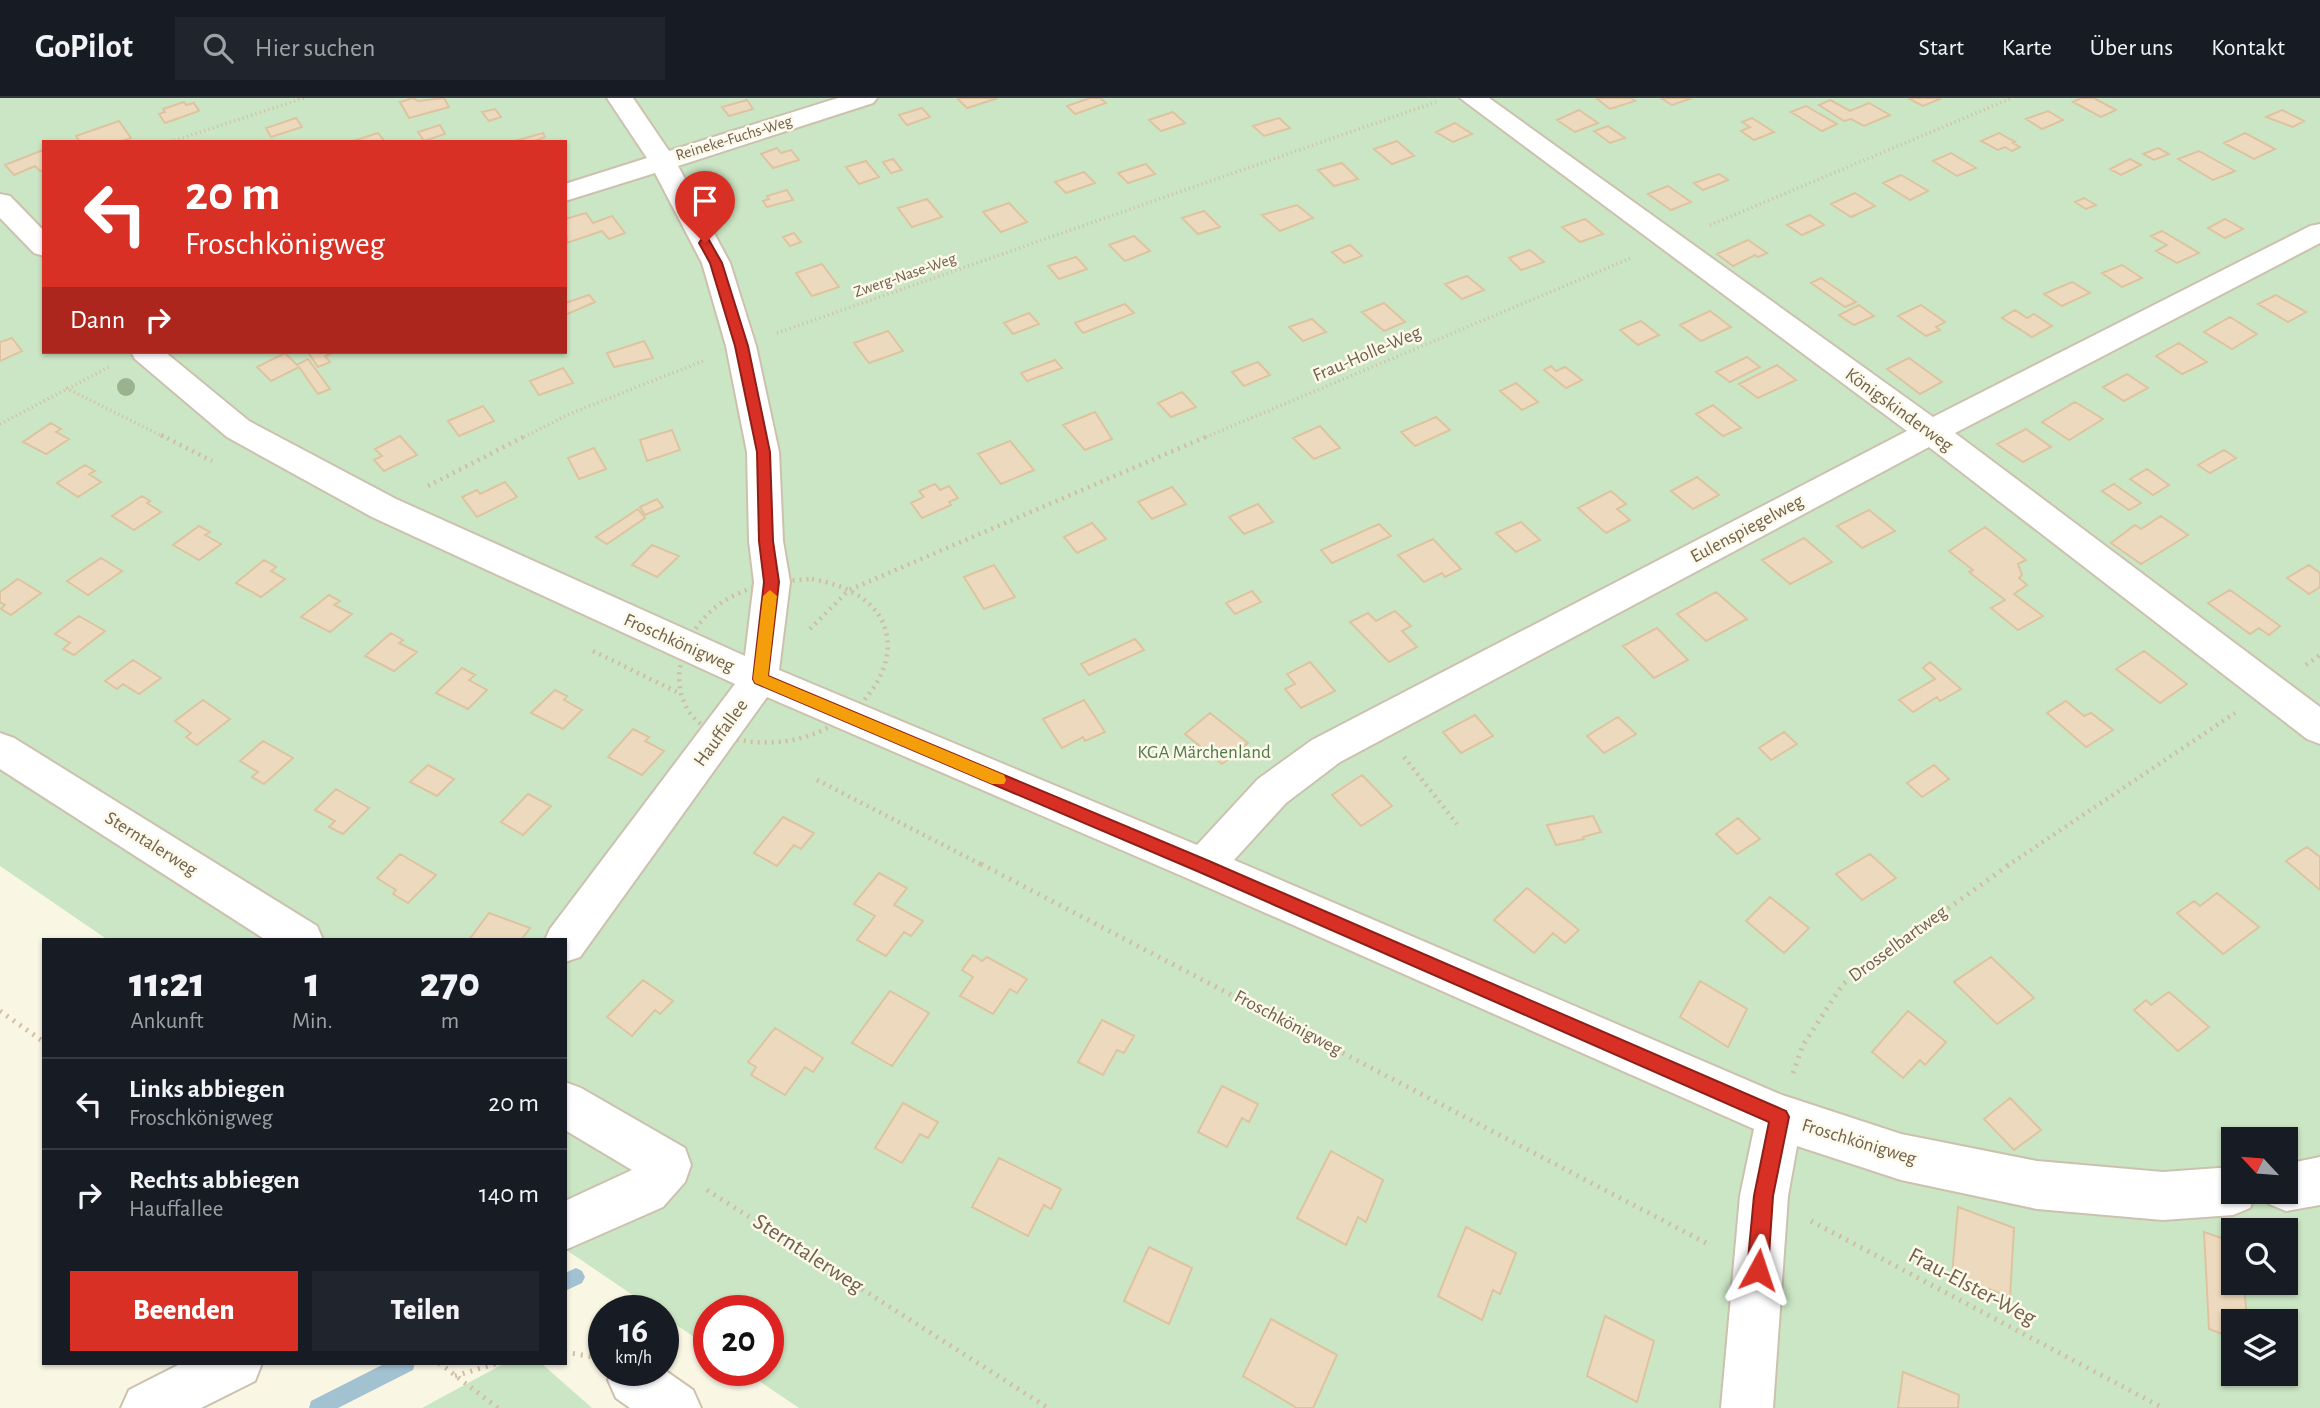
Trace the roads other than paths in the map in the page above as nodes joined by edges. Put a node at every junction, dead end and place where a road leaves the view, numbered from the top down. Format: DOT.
graph roads {
  1 [pos="620,98"];
  2 [pos="864,98"];
  3 [pos="1473,98"];
  4 [pos="661,160"];
  5 [pos="567,192"];
  6 [pos="0,202"];
  7 [pos="2320,232"];
  8 [pos="42,245"];
  9 [pos="148,354"];
  10 [pos="1931,432"];
  11 [pos="760,679"];
  12 [pos="2320,728"];
  13 [pos="0,749"];
  14 [pos="1203,866"];
  15 [pos="299,938"];
  16 [pos="567,940"];
  17 [pos="567,1105"];
  18 [pos="1779,1117"];
  19 [pos="2320,1181"];
  20 [pos="2298,1185"];
  21 [pos="2221,1192"];
  22 [pos="567,1225"];
  23 [pos="233,1365"];
  24 [pos="642,1386"];
  25 [pos="147,1408"];
  26 [pos="675,1408"];
  27 [pos="1747,1408"];
  1 -- 4 [label="street, Hauffallee"];
  2 -- 4 [label="street, Reineke-Fuchs-Weg"];
  3 -- 10 [label="street, Königskinderweg"];
  4 -- 5 [label="street, Reineke-Fuchs-Weg"];
  4 -- 11 [label="street, Hauffallee"];
  6 -- 8 [label="street"];
  7 -- 10 [label="street, Eulenspiegelweg"];
  9 -- 11 [label="street, Froschkönigweg"];
  10 -- 12 [label="street, Königskinderweg"];
  10 -- 14 [label="street, Eulenspiegelweg"];
  11 -- 14 [label="street, Froschkönigweg"];
  11 -- 16 [label="street, Hauffallee"];
  13 -- 15 [label="street, Sterntalerweg"];
  14 -- 18 [label="street, Froschkönigweg"];
  17 -- 22 [label="street"];
  18 -- 21 [label="street, Froschkönigweg"];
  18 -- 27 [label="street"];
  19 -- 20 [label="street"];
  23 -- 25 [label="street"];
  24 -- 26 [label="street"];
}
